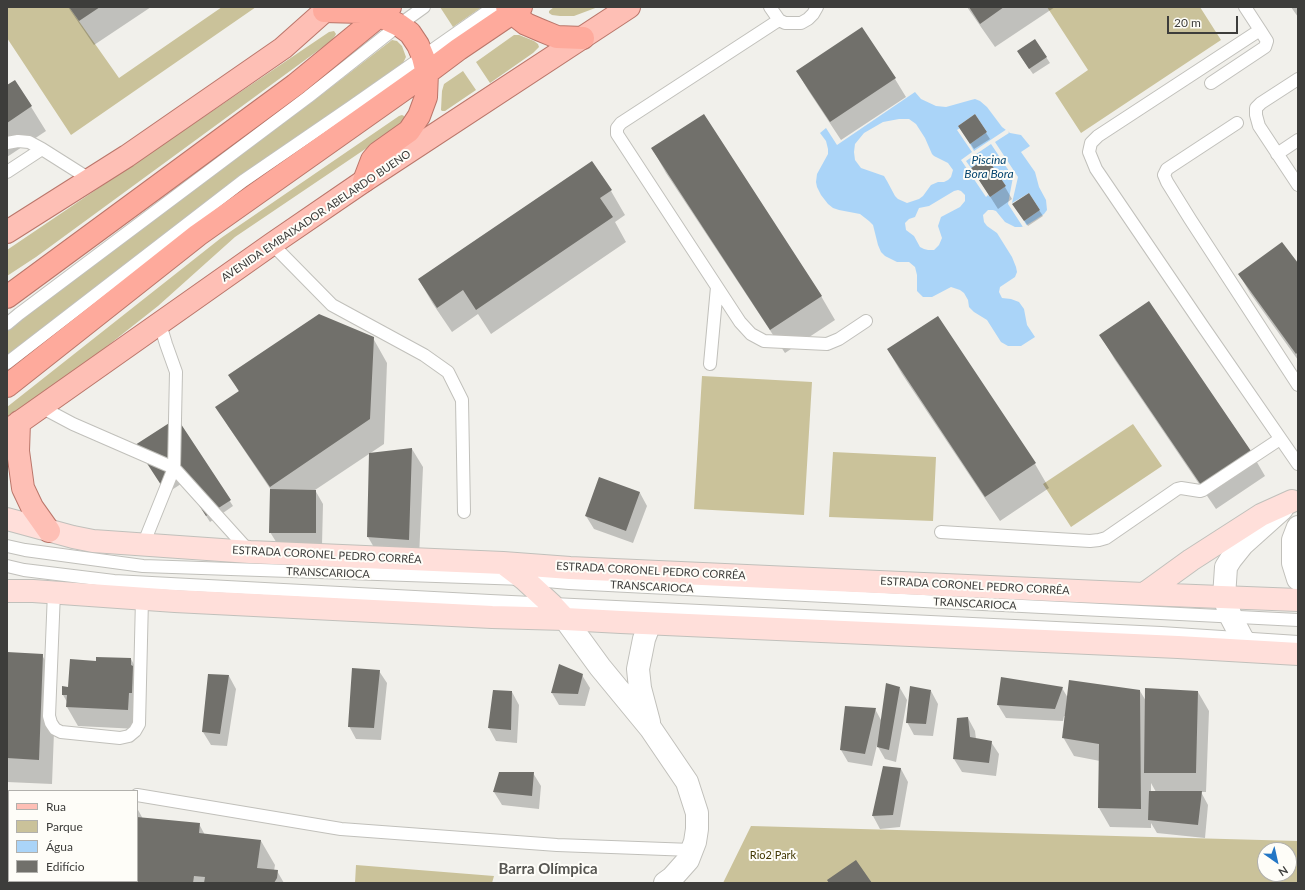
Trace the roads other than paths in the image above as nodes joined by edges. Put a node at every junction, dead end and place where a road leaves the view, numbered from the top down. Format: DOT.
graph roads {
  1 [pos="424,7"];
  2 [pos="629,7"];
  3 [pos="770,7"];
  4 [pos="817,7"];
  5 [pos="1245,7"];
  6 [pos="326,9"];
  7 [pos="508,9"];
  8 [pos="390,16"];
  9 [pos="779,20"];
  10 [pos="1260,30"];
  11 [pos="583,38"];
  12 [pos="425,65"];
  13 [pos="1298,79"];
  14 [pos="1211,83"];
  15 [pos="1237,123"];
  16 [pos="1298,140"];
  17 [pos="7,143"];
  18 [pos="42,149"];
  19 [pos="1277,154"];
  20 [pos="7,172"];
  21 [pos="91,180"];
  22 [pos="364,181"];
  23 [pos="1298,186"];
  24 [pos="7,232"];
  25 [pos="272,244"];
  26 [pos="717,287"];
  27 [pos="7,297"];
  28 [pos="866,321"];
  29 [pos="7,324"];
  30 [pos="160,324"];
  31 [pos="7,364"];
  32 [pos="710,364"];
  33 [pos="1298,385"];
  34 [pos="7,386"];
  35 [pos="41,407"];
  36 [pos="13,427"];
  37 [pos="1280,439"];
  38 [pos="1298,464"];
  39 [pos="174,468"];
  40 [pos="1295,499"];
  41 [pos="464,512"];
  42 [pos="7,519"];
  43 [pos="1298,527"];
  44 [pos="49,531"];
  45 [pos="941,532"];
  46 [pos="143,545"];
  47 [pos="7,546"];
  48 [pos="250,552"];
  49 [pos="503,563"];
  50 [pos="7,566"];
  51 [pos="524,580"];
  52 [pos="1298,580"];
  53 [pos="7,591"];
  54 [pos="54,592"];
  55 [pos="1144,594"];
  56 [pos="1224,596"];
  57 [pos="142,599"];
  58 [pos="1298,600"];
  59 [pos="558,611"];
  60 [pos="1230,617"];
  61 [pos="1298,620"];
  62 [pos="650,623"];
  63 [pos="1298,642"];
  64 [pos="1247,645"];
  65 [pos="1298,654"];
  66 [pos="651,729"];
  67 [pos="138,795"];
  68 [pos="692,850"];
  69 [pos="664,883"];
  1 -- 8 [label="lane"];
  2 -- 11 [label="main road, AVENIDA EMBAIXADOR ABELARDO BUENO"];
  3 -- 9 [label="lane"];
  4 -- 9 [label="lane"];
  5 -- 10 [label="lane"];
  6 -- 8 [label="highway"];
  6 -- 21 [label="main road"];
  7 -- 11 [label="highway"];
  7 -- 12 [label="highway"];
  8 -- 12 [label="highway"];
  8 -- 27 [label="highway"];
  8 -- 29 [label="lane"];
  9 -- 26 [label="lane"];
  10 -- 14 [label="lane"];
  10 -- 37 [label="lane"];
  11 -- 22 [label="main road, AVENIDA EMBAIXADOR ABELARDO BUENO"];
  12 -- 22 [label="highway"];
  12 -- 31 [label="lane"];
  12 -- 34 [label="highway"];
  13 -- 19 [label="lane"];
  15 -- 33 [label="lane"];
  16 -- 19 [label="lane"];
  17 -- 18 [label="lane"];
  18 -- 20 [label="lane"];
  18 -- 21 [label="lane"];
  19 -- 23 [label="lane"];
  21 -- 24 [label="main road"];
  22 -- 25 [label="main road, AVENIDA EMBAIXADOR ABELARDO BUENO"];
  25 -- 30 [label="main road, AVENIDA EMBAIXADOR ABELARDO BUENO"];
  25 -- 41 [label="lane"];
  26 -- 28 [label="lane"];
  26 -- 32 [label="lane"];
  30 -- 35 [label="main road, AVENIDA EMBAIXADOR ABELARDO BUENO"];
  30 -- 39 [label="lane"];
  35 -- 36 [label="main road, AVENIDA EMBAIXADOR ABELARDO BUENO"];
  35 -- 39 [label="lane"];
  36 -- 44 [label="main road"];
  37 -- 38 [label="lane"];
  37 -- 45 [label="lane"];
  39 -- 46 [label="lane"];
  39 -- 48 [label="lane"];
  40 -- 55 [label="main road"];
  40 -- 56 [label="street"];
  42 -- 44 [label="main road, ESTRADA CORONEL PEDRO CORRÊA"];
  43 -- 52 [label="street"];
  44 -- 46 [label="main road, ESTRADA CORONEL PEDRO CORRÊA"];
  46 -- 48 [label="main road, ESTRADA CORONEL PEDRO CORRÊA"];
  47 -- 51 [label="lane, TRANSCARIOCA"];
  48 -- 49 [label="main road, ESTRADA CORONEL PEDRO CORRÊA"];
  49 -- 51 [label="main road"];
  49 -- 55 [label="main road, ESTRADA CORONEL PEDRO CORRÊA"];
  50 -- 59 [label="lane, TRANSCARIOCA"];
  51 -- 59 [label="main road"];
  51 -- 60 [label="lane, TRANSCARIOCA"];
  53 -- 54 [label="main road"];
  54 -- 57 [label="main road"];
  54 -- 57 [label="lane"];
  55 -- 56 [label="main road, ESTRADA CORONEL PEDRO CORRÊA"];
  56 -- 58 [label="main road, ESTRADA CORONEL PEDRO CORRÊA"];
  56 -- 60 [label="street"];
  57 -- 59 [label="main road"];
  59 -- 62 [label="main road"];
  59 -- 64 [label="lane, TRANSCARIOCA"];
  59 -- 66 [label="street"];
  60 -- 61 [label="lane, TRANSCARIOCA"];
  60 -- 64 [label="street"];
  62 -- 64 [label="main road"];
  62 -- 66 [label="street"];
  63 -- 64 [label="lane, TRANSCARIOCA"];
  64 -- 65 [label="main road"];
  66 -- 68 [label="street"];
  67 -- 68 [label="lane"];
  68 -- 69 [label="street"];
}
